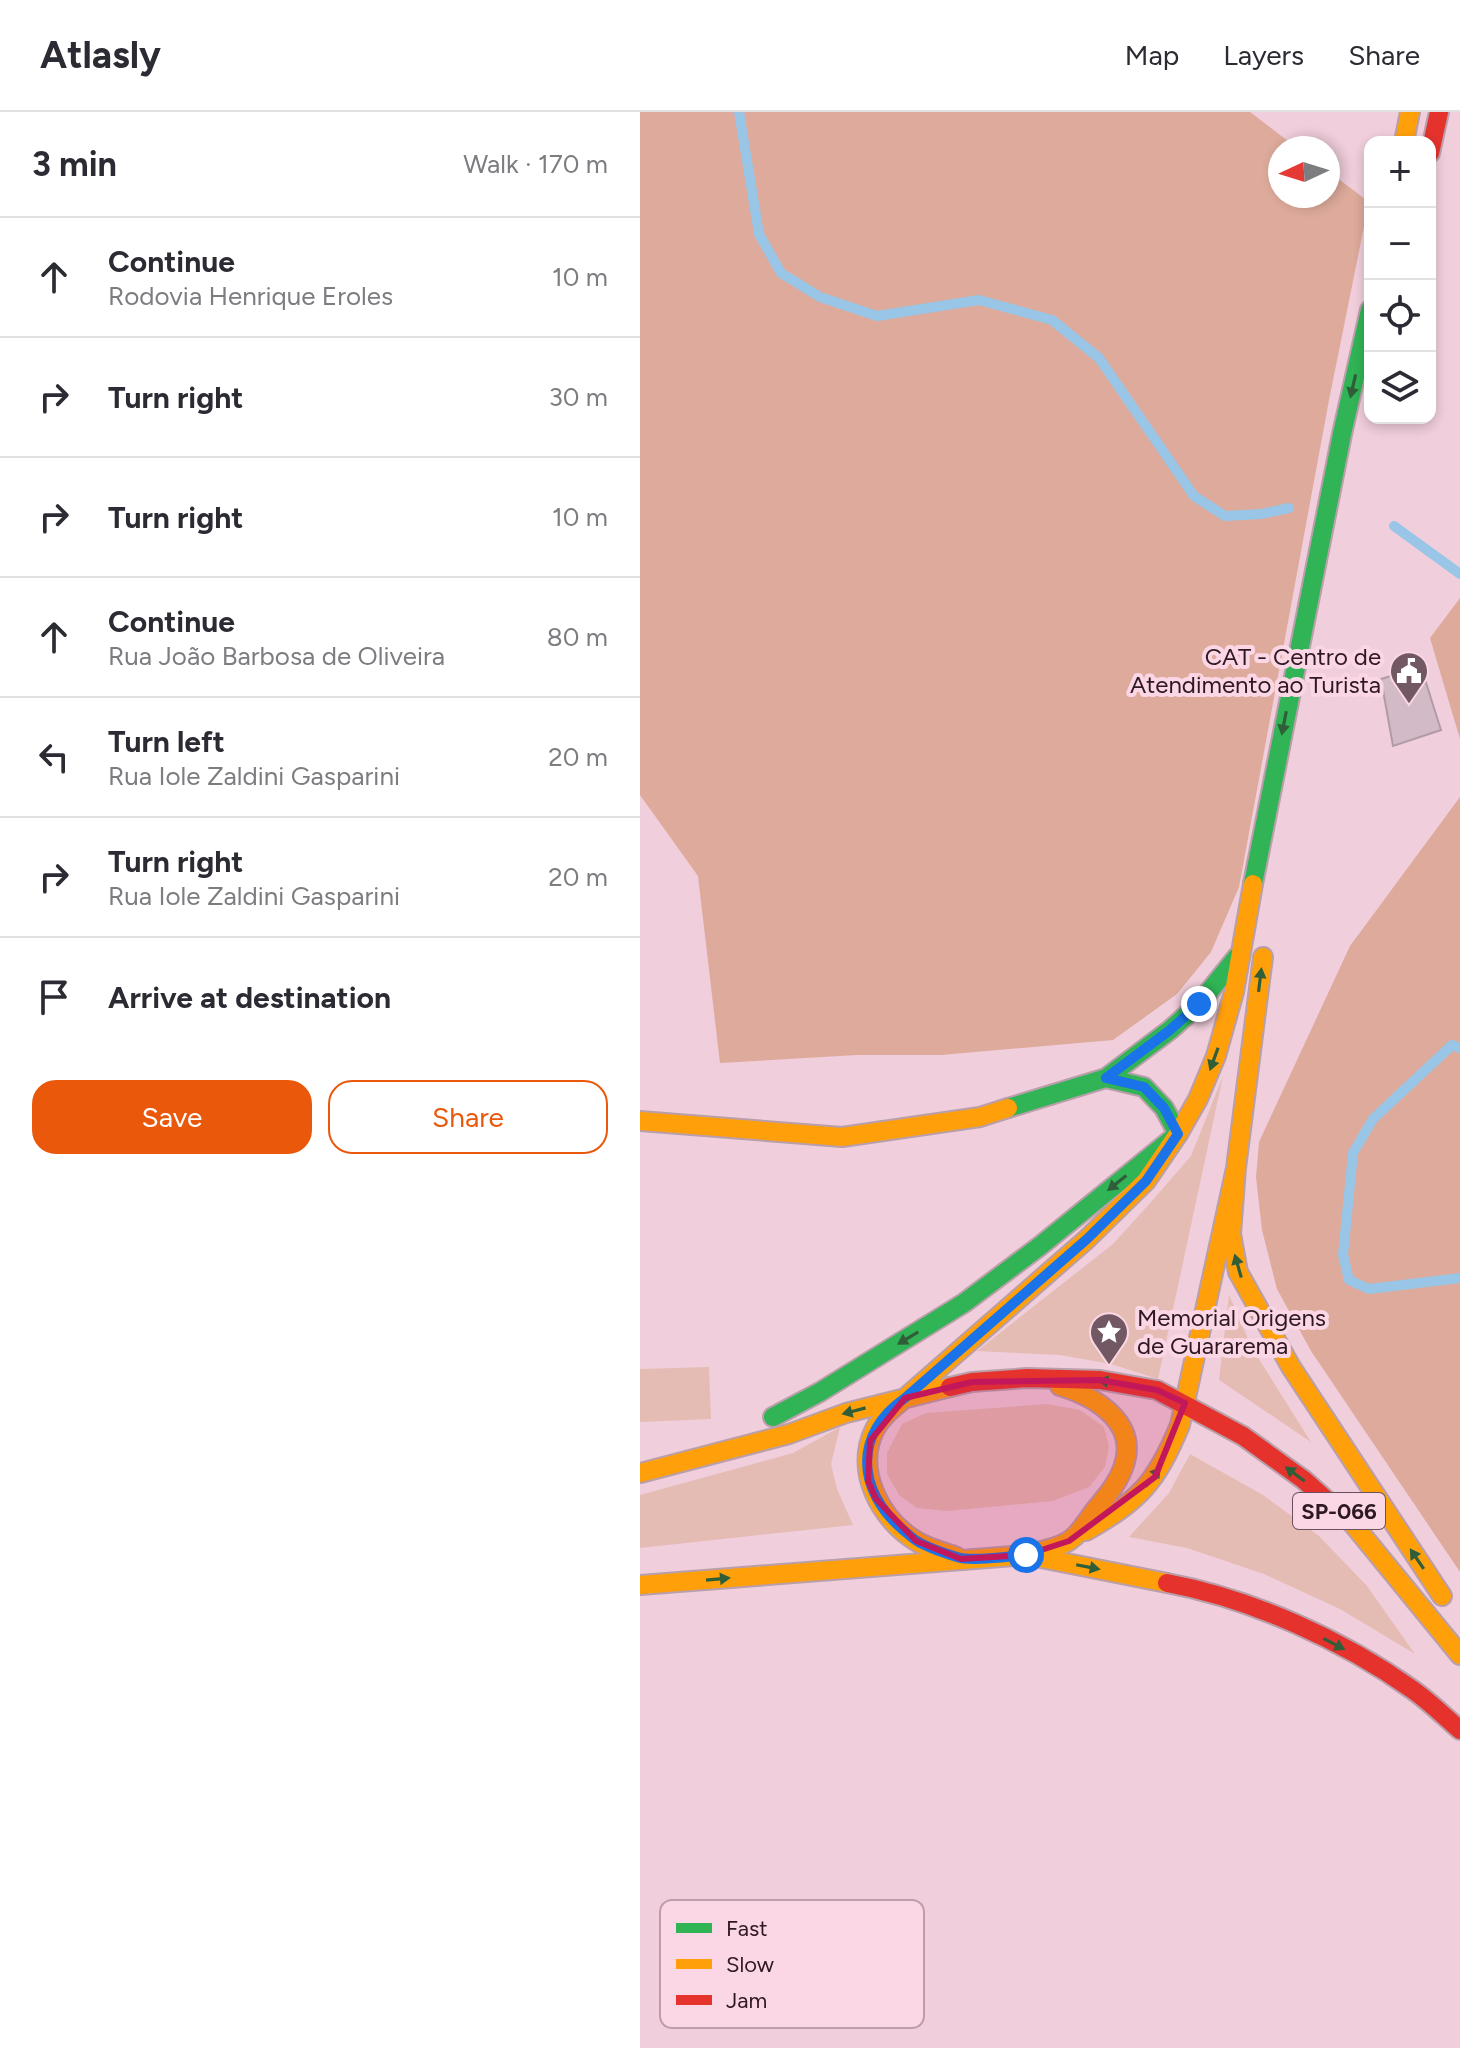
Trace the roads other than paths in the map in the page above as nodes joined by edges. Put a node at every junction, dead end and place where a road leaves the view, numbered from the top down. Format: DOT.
graph roads {
  1 [pos="1410,112"];
  2 [pos="1439,112"];
  3 [pos="1405,136"];
  4 [pos="1434,136"];
  5 [pos="1364,337"];
  6 [pos="1266,936"];
  7 [pos="1241,952"];
  8 [pos="1106,1078"];
  9 [pos="640,1121"];
  10 [pos="1178,1134"];
  11 [pos="1236,1168"];
  12 [pos="1027,1378"];
  13 [pos="905,1398"];
  14 [pos="1185,1403"];
  15 [pos="701,1457"];
  16 [pos="640,1473"];
  17 [pos="1069,1541"];
  18 [pos="1026,1555"];
  19 [pos="961,1559"];
  20 [pos="640,1585"];
  21 [pos="1452,1612"];
  22 [pos="1460,1655"];
  23 [pos="1460,1730"];
  1 -- 3 [label="main road"];
  2 -- 4 [label="main road"];
  5 -- 7 [label="main road, one-way"];
  11 -- 6 [label="main road, one-way"];
  7 -- 8 [label="main road"];
  7 -- 10 [label="main road, one-way"];
  8 -- 9 [label="main road"];
  8 -- 10 [label="main road"];
  10 -- 13 [label="main road"];
  10 -- 15 [label="main road, one-way"];
  11 -- 14 [label="main road"];
  21 -- 11 [label="main road, one-way"];
  12 -- 13 [label="main road, SP-066"];
  14 -- 12 [label="main road, SP-066, one-way"];
  12 -- 17 [label="main road"];
  13 -- 15 [label="main road, SP-066, one-way"];
  13 -- 19 [label="main road"];
  17 -- 14 [label="main road, one-way"];
  22 -- 14 [label="main road, SP-066, one-way"];
  15 -- 16 [label="main road, SP-066"];
  17 -- 18 [label="main road"];
  18 -- 19 [label="main road"];
  18 -- 23 [label="main road, one-way"];
  20 -- 19 [label="main road, one-way"];
}
